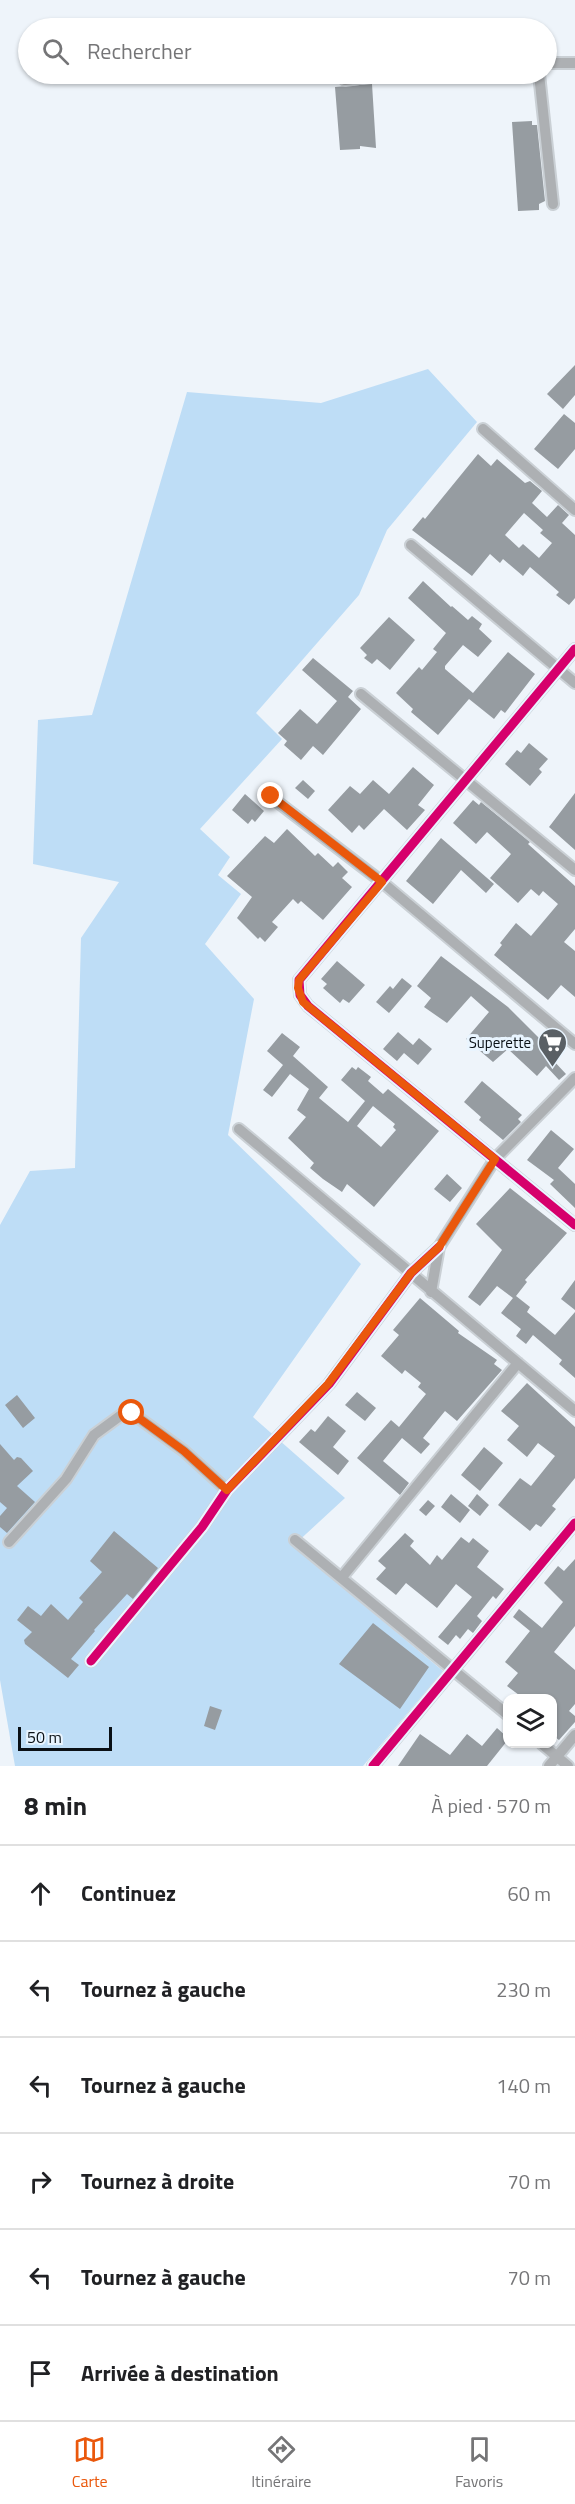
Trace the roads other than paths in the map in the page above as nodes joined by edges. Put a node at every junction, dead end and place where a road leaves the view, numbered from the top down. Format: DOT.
graph roads {
  1 [pos="557,63"];
  2 [pos="575,63"];
  3 [pos="540,84"];
  4 [pos="553,204"];
  5 [pos="483,429"];
  6 [pos="575,510"];
  7 [pos="411,545"];
  8 [pos="575,649"];
  9 [pos="558,669"];
  10 [pos="575,683"];
  11 [pos="361,694"];
  12 [pos="467,781"];
  13 [pos="271,796"];
  14 [pos="575,870"];
  15 [pos="382,882"];
  16 [pos="575,1044"];
  17 [pos="575,1078"];
  18 [pos="239,1129"];
  19 [pos="495,1159"];
  20 [pos="575,1225"];
  21 [pos="439,1247"];
  22 [pos="411,1273"];
  23 [pos="432,1292"];
  24 [pos="518,1363"];
  25 [pos="575,1411"];
  26 [pos="227,1490"];
  27 [pos="575,1523"];
  28 [pos="295,1540"];
  29 [pos="9,1542"];
  30 [pos="342,1577"];
  31 [pos="91,1661"];
  32 [pos="453,1669"];
  33 [pos="503,1712"];
  34 [pos="575,1735"];
  35 [pos="548,1748"];
  36 [pos="557,1756"];
  37 [pos="373,1766"];
  38 [pos="549,1766"];
  39 [pos="568,1766"];
  1 -- 2 [label="street"];
  3 -- 4 [label="street"];
  5 -- 6 [label="street"];
  7 -- 9 [label="street"];
  8 -- 9 [label="street"];
  9 -- 10 [label="street"];
  9 -- 12 [label="street"];
  11 -- 12 [label="street"];
  12 -- 14 [label="street"];
  12 -- 15 [label="street"];
  13 -- 15 [label="street"];
  15 -- 16 [label="street"];
  15 -- 19 [label="street"];
  17 -- 19 [label="street"];
  18 -- 22 [label="street"];
  19 -- 20 [label="street"];
  19 -- 21 [label="street"];
  21 -- 22 [label="street"];
  21 -- 23 [label="street"];
  22 -- 23 [label="street"];
  22 -- 26 [label="street"];
  23 -- 24 [label="street"];
  24 -- 25 [label="street"];
  24 -- 30 [label="street"];
  26 -- 29 [label="street"];
  26 -- 31 [label="street"];
  27 -- 32 [label="street"];
  28 -- 30 [label="street"];
  30 -- 32 [label="street"];
  32 -- 33 [label="street"];
  32 -- 37 [label="street"];
  34 -- 36 [label="street"];
  35 -- 36 [label="street"];
  36 -- 38 [label="street"];
  36 -- 39 [label="street"];
}
